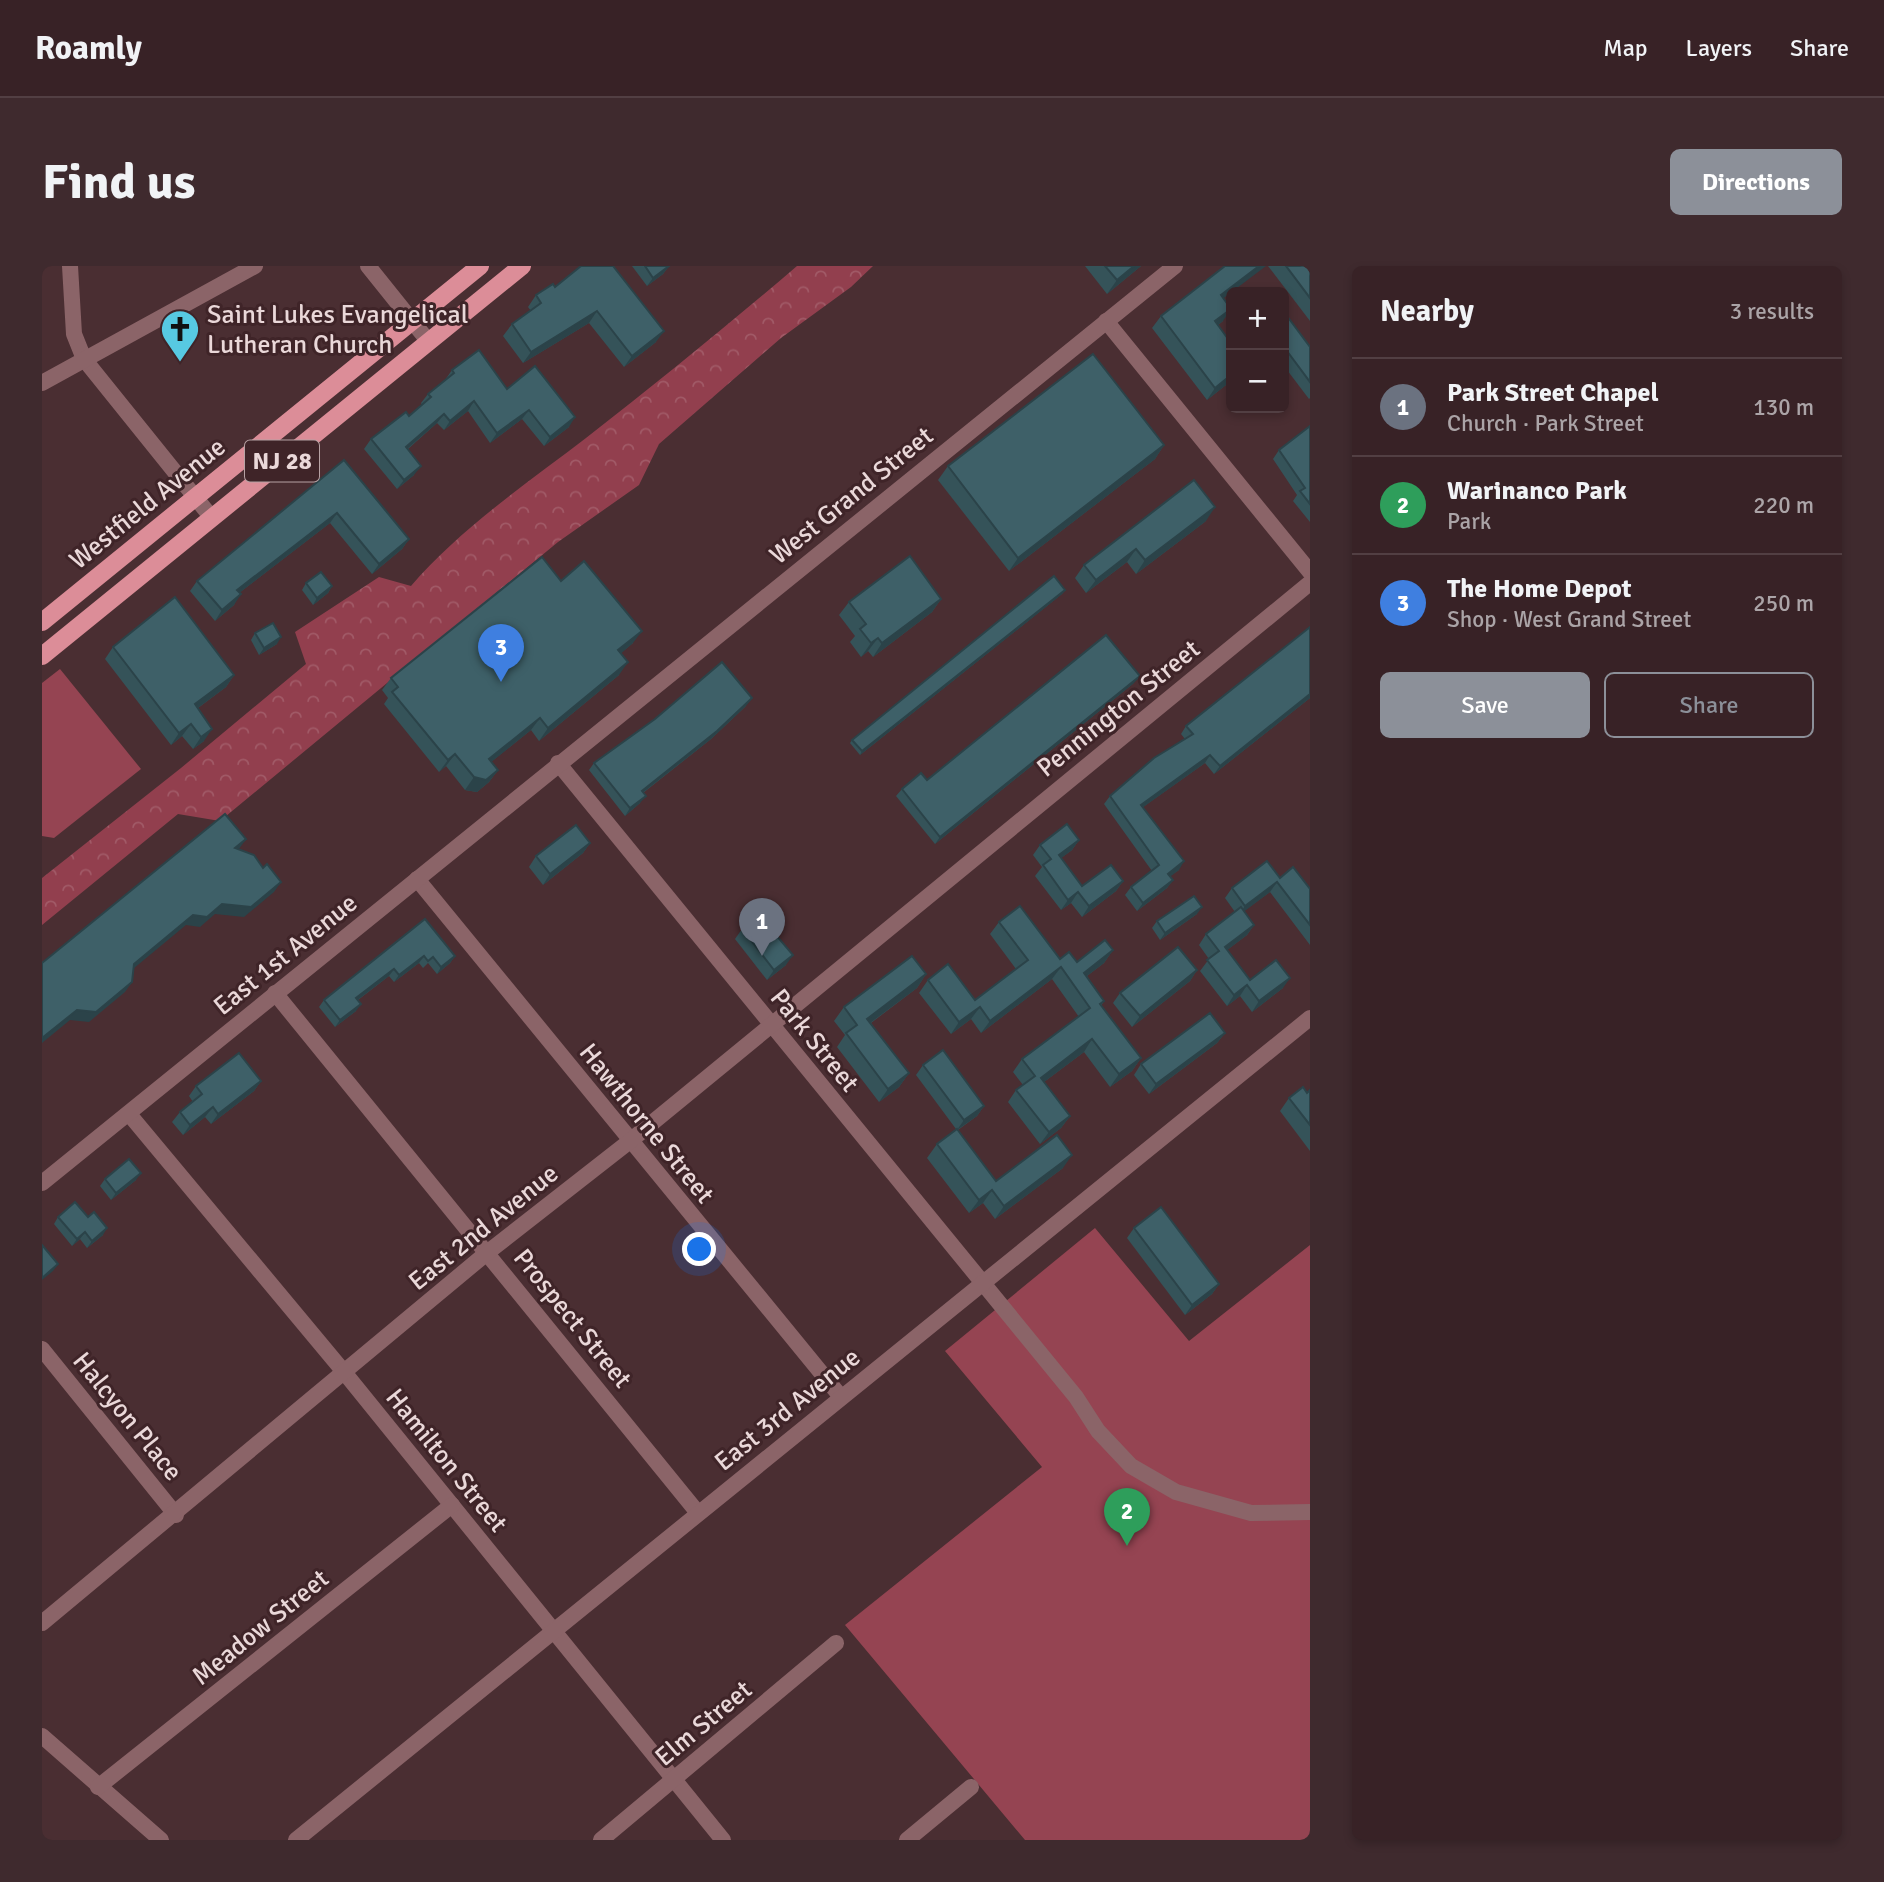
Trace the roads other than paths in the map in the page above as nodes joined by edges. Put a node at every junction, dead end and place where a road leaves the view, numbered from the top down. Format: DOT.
graph roads {
  1 [pos="71,266"];
  2 [pos="255,266"];
  3 [pos="368,266"];
  4 [pos="480,266"];
  5 [pos="522,266"];
  6 [pos="1175,266"];
  7 [pos="412,321"];
  8 [pos="1106,321"];
  9 [pos="429,342"];
  10 [pos="84,359"];
  11 [pos="42,383"];
  12 [pos="195,498"];
  13 [pos="212,518"];
  14 [pos="1310,572"];
  15 [pos="1310,583"];
  16 [pos="42,622"];
  17 [pos="42,656"];
  18 [pos="558,763"];
  19 [pos="958,871"];
  20 [pos="417,879"];
  21 [pos="275,993"];
  22 [pos="1310,1018"];
  23 [pos="771,1024"];
  24 [pos="129,1114"];
  25 [pos="629,1141"];
  26 [pos="42,1183"];
  27 [pos="488,1252"];
  28 [pos="982,1283"];
  29 [pos="42,1349"];
  30 [pos="344,1371"];
  31 [pos="841,1397"];
  32 [pos="452,1505"];
  33 [pos="698,1513"];
  34 [pos="1310,1513"];
  35 [pos="177,1515"];
  36 [pos="42,1623"];
  37 [pos="553,1631"];
  38 [pos="836,1643"];
  39 [pos="42,1736"];
  40 [pos="674,1779"];
  41 [pos="98,1787"];
  42 [pos="971,1787"];
  43 [pos="161,1840"];
  44 [pos="296,1840"];
  45 [pos="601,1840"];
  46 [pos="723,1840"];
  47 [pos="906,1840"];
  1 -- 10 [label="street"];
  2 -- 10 [label="street"];
  3 -- 7 [label="street"];
  4 -- 7 [label="main road, Westfield Avenue / NJ 28"];
  5 -- 9 [label="main road, Westfield Avenue / NJ 28"];
  6 -- 8 [label="street, West Grand Street"];
  7 -- 9 [label="street"];
  7 -- 12 [label="main road, Westfield Avenue / NJ 28"];
  8 -- 14 [label="street"];
  8 -- 18 [label="street, West Grand Street"];
  9 -- 13 [label="main road, Westfield Avenue / NJ 28"];
  10 -- 11 [label="street"];
  10 -- 12 [label="street"];
  12 -- 13 [label="street"];
  12 -- 16 [label="main road, Westfield Avenue / NJ 28"];
  13 -- 17 [label="main road, Westfield Avenue / NJ 28"];
  15 -- 19 [label="street, Pennington Street"];
  18 -- 20 [label="street, East 1st Avenue"];
  18 -- 23 [label="street, Park Street"];
  19 -- 23 [label="street, East 2nd Avenue"];
  20 -- 21 [label="street, East 1st Avenue"];
  20 -- 25 [label="street, Hawthorne Street"];
  21 -- 24 [label="street, East 1st Avenue"];
  21 -- 27 [label="street, Prospect Street"];
  22 -- 28 [label="street, East 3rd Avenue"];
  23 -- 25 [label="street, East 2nd Avenue"];
  23 -- 28 [label="street, Park Street"];
  24 -- 26 [label="street, East 1st Avenue"];
  24 -- 30 [label="street, Hamilton Street"];
  25 -- 27 [label="street, East 2nd Avenue"];
  25 -- 31 [label="street, Hawthorne Street"];
  27 -- 30 [label="street, East 2nd Avenue"];
  27 -- 33 [label="street, Prospect Street"];
  28 -- 31 [label="street, East 3rd Avenue"];
  28 -- 34 [label="street, Park Street"];
  29 -- 35 [label="street, Halcyon Place"];
  30 -- 32 [label="street, Hamilton Street"];
  30 -- 35 [label="street, East 2nd Avenue"];
  31 -- 33 [label="street, East 3rd Avenue"];
  32 -- 37 [label="street, Hamilton Street"];
  32 -- 41 [label="street, Meadow Street"];
  33 -- 37 [label="street, East 3rd Avenue"];
  35 -- 36 [label="street, East 2nd Avenue"];
  37 -- 40 [label="street, Hamilton Street"];
  37 -- 44 [label="street, East 3rd Avenue"];
  38 -- 40 [label="street, Elm Street"];
  39 -- 41 [label="street"];
  40 -- 45 [label="street, Elm Street"];
  40 -- 46 [label="street, Hamilton Street"];
  41 -- 43 [label="street"];
  42 -- 47 [label="street"];
}
